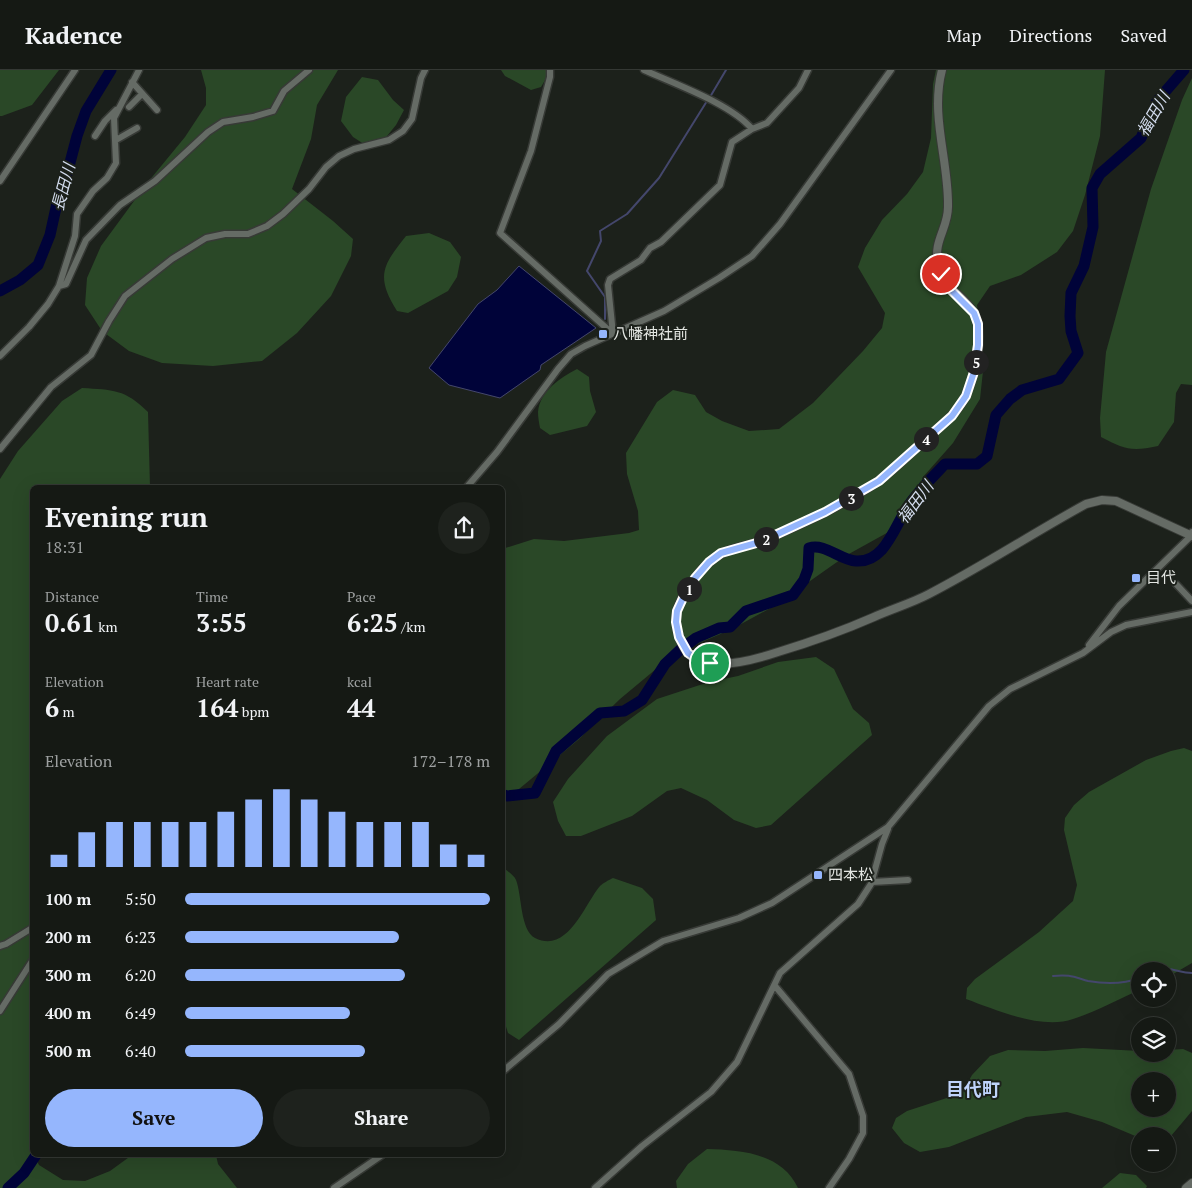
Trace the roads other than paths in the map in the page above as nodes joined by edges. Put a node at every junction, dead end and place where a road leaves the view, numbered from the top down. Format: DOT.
graph roads {
  1 [pos="75,70"];
  2 [pos="138,70"];
  3 [pos="309,70"];
  4 [pos="425,70"];
  5 [pos="550,70"];
  6 [pos="644,70"];
  7 [pos="808,70"];
  8 [pos="891,70"];
  9 [pos="942,70"];
  10 [pos="132,82"];
  11 [pos="142,94"];
  12 [pos="129,107"];
  13 [pos="119,108"];
  14 [pos="157,110"];
  15 [pos="137,128"];
  16 [pos="752,129"];
  17 [pos="95,136"];
  18 [pos="116,140"];
  19 [pos="0,181"];
  20 [pos="60,286"];
  21 [pos="613,334"];
  22 [pos="0,356"];
  23 [pos="0,449"];
  24 [pos="469,485"];
  25 [pos="1192,535"];
  26 [pos="1176,584"];
  27 [pos="1192,601"];
  28 [pos="1192,612"];
  29 [pos="1083,652"];
  30 [pos="888,828"];
  31 [pos="908,880"];
  32 [pos="872,882"];
  33 [pos="30,929"];
  34 [pos="0,946"];
  35 [pos="30,964"];
  36 [pos="775,986"];
  37 [pos="0,1011"];
  38 [pos="505,1069"];
  39 [pos="379,1157"];
  40 [pos="1192,1183"];
  41 [pos="334,1188"];
  42 [pos="595,1188"];
  43 [pos="829,1188"];
  44 [pos="1186,1188"];
  1 -- 19 [label="street"];
  2 -- 10 [label="street"];
  3 -- 20 [label="street"];
  4 -- 23 [label="street"];
  5 -- 21 [label="street"];
  6 -- 16 [label="street"];
  7 -- 16 [label="street"];
  8 -- 21 [label="street"];
  9 -- 25 [label="street"];
  10 -- 11 [label="street"];
  10 -- 13 [label="street"];
  11 -- 12 [label="street"];
  11 -- 14 [label="street"];
  13 -- 17 [label="street"];
  13 -- 18 [label="street"];
  15 -- 18 [label="street"];
  16 -- 21 [label="street"];
  18 -- 20 [label="street"];
  20 -- 22 [label="street"];
  21 -- 24 [label="street"];
  25 -- 29 [label="street"];
  26 -- 27 [label="street"];
  28 -- 29 [label="street"];
  29 -- 30 [label="street"];
  30 -- 32 [label="street"];
  30 -- 38 [label="street"];
  31 -- 32 [label="street"];
  32 -- 36 [label="street"];
  33 -- 34 [label="street"];
  35 -- 37 [label="street"];
  36 -- 42 [label="street"];
  36 -- 43 [label="street"];
  39 -- 41 [label="street"];
  40 -- 44 [label="street"];
}
